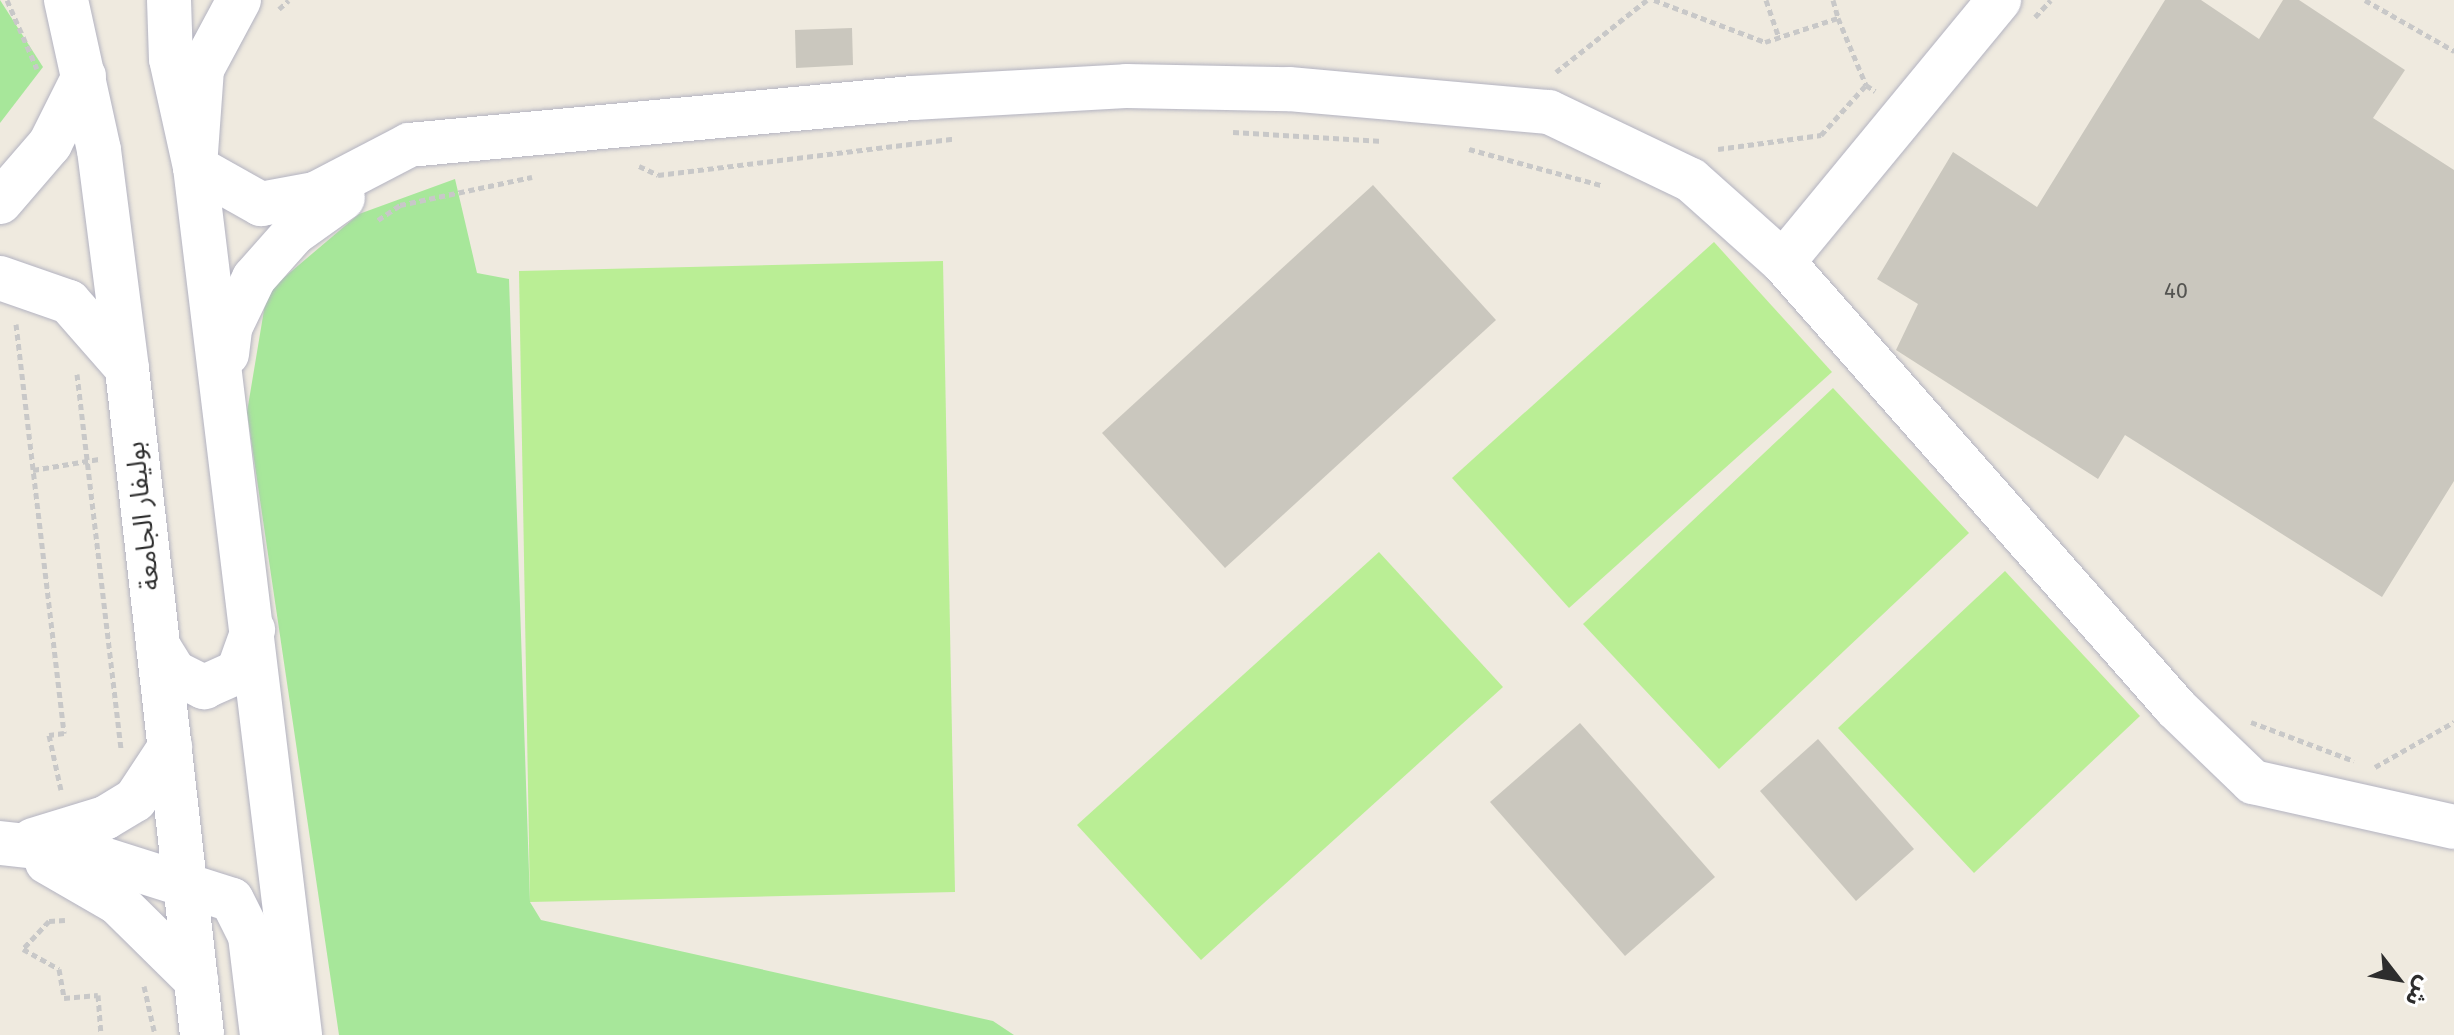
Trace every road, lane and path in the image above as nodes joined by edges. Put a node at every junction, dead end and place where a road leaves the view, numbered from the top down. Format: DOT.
graph roads {
  1 [pos="7,0"];
  2 [pos="66,0"];
  3 [pos="169,0"];
  4 [pos="239,0"];
  5 [pos="1647,0"];
  6 [pos="1654,0"];
  7 [pos="1766,0"];
  8 [pos="1833,0"];
  9 [pos="1999,0"];
  10 [pos="2365,0"];
  11 [pos="1838,18"];
  12 [pos="1779,37"];
  13 [pos="2454,51"];
  14 [pos="84,76"];
  15 [pos="1557,78"];
  16 [pos="41,85"];
  17 [pos="1866,85"];
  18 [pos="1214,130"];
  19 [pos="966,137"];
  20 [pos="480,139"];
  21 [pos="1387,141"];
  22 [pos="1464,148"];
  23 [pos="627,160"];
  24 [pos="195,167"];
  25 [pos="545,175"];
  26 [pos="1618,190"];
  27 [pos="0,202"];
  28 [pos="375,222"];
  29 [pos="1783,262"];
  30 [pos="7,294"];
  31 [pos="76,367"];
  32 [pos="127,369"];
  33 [pos="223,400"];
  34 [pos="253,630"];
  35 [pos="158,646"];
  36 [pos="2239,718"];
  37 [pos="2454,722"];
  38 [pos="170,747"];
  39 [pos="122,761"];
  40 [pos="68,798"];
  41 [pos="2454,827"];
  42 [pos="6,845"];
  43 [pos="184,881"];
  44 [pos="75,919"];
  45 [pos="140,977"];
  46 [pos="196,980"];
  47 [pos="101,1035"];
  48 [pos="155,1035"];
  49 [pos="202,1035"];
  50 [pos="262,1035"];
  51 [pos="300,1035"];
  1 -- 16 [label="path"];
  2 -- 14 [label="street, بوليفار الجامعة"];
  3 -- 24 [label="street"];
  4 -- 24 [label="street"];
  5 -- 15 [label="path"];
  6 -- 12 [label="path"];
  7 -- 12 [label="path"];
  8 -- 11 [label="path"];
  9 -- 29 [label="street"];
  10 -- 13 [label="path"];
  11 -- 12 [label="path"];
  11 -- 17 [label="path"];
  14 -- 27 [label="street"];
  14 -- 32 [label="street, بوليفار الجامعة"];
  18 -- 21 [label="path"];
  19 -- 23 [label="path"];
  20 -- 24 [label="street"];
  20 -- 29 [label="street"];
  20 -- 33 [label="street"];
  22 -- 26 [label="path"];
  24 -- 33 [label="street"];
  25 -- 28 [label="path"];
  29 -- 41 [label="street"];
  30 -- 32 [label="street"];
  30 -- 40 [label="path"];
  31 -- 39 [label="path"];
  32 -- 35 [label="street, بوليفار الجامعة"];
  33 -- 34 [label="street"];
  34 -- 35 [label="street"];
  34 -- 51 [label="street"];
  35 -- 38 [label="street, بوليفار الجامعة"];
  36 -- 37 [label="path"];
  38 -- 42 [label="street"];
  38 -- 43 [label="street, بوليفار الجامعة"];
  42 -- 43 [label="street"];
  42 -- 46 [label="street"];
  43 -- 46 [label="street, بوليفار الجامعة"];
  43 -- 50 [label="street"];
  44 -- 47 [label="path"];
  45 -- 48 [label="path"];
  46 -- 49 [label="street, بوليفار الجامعة"];
}
